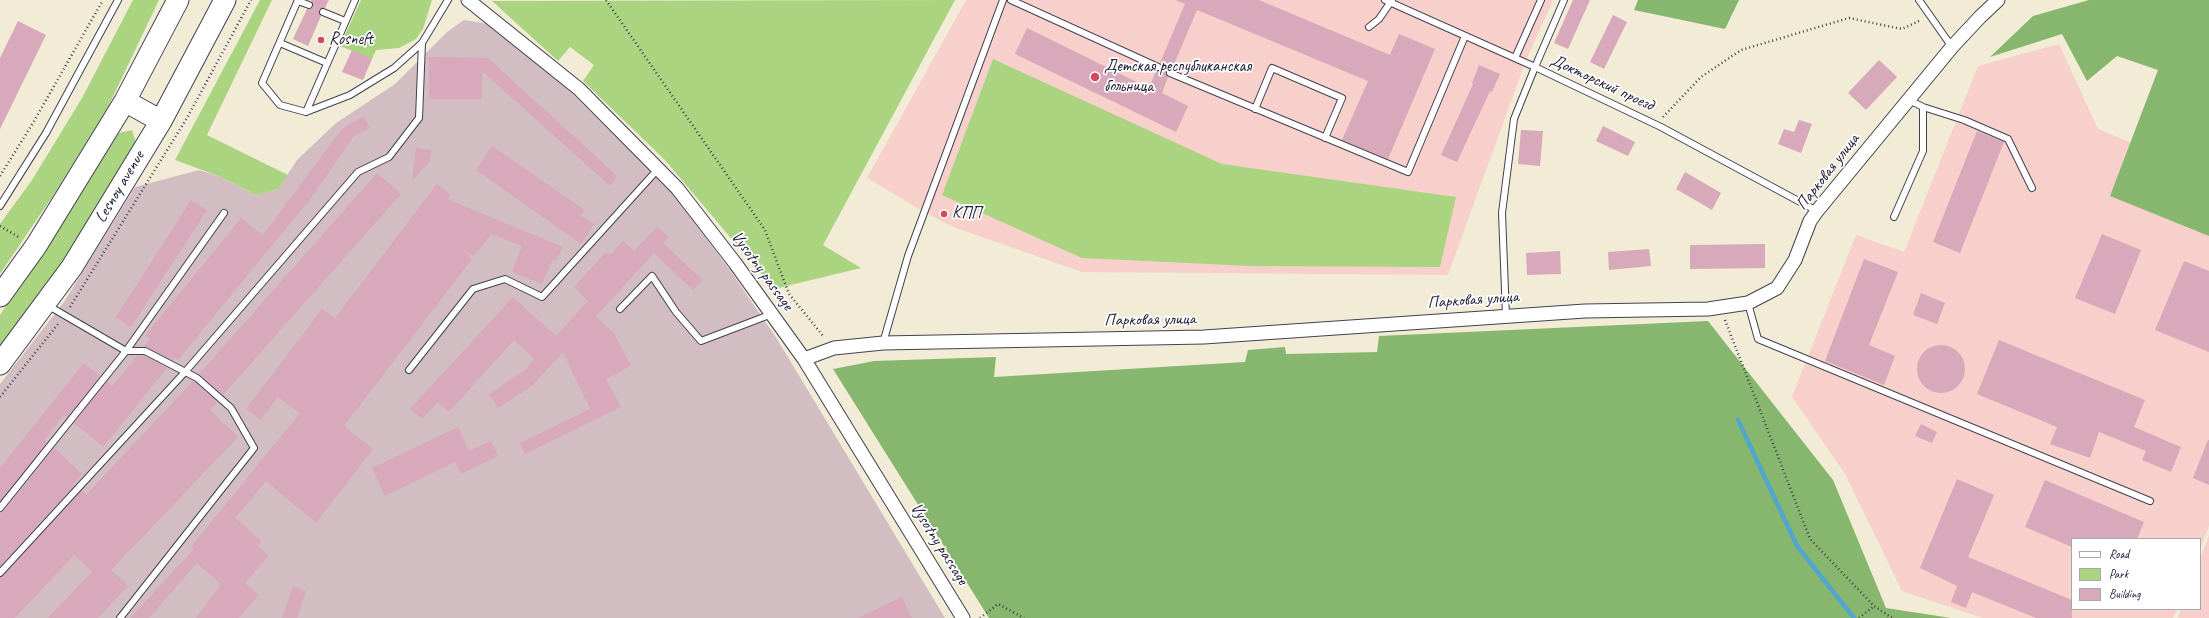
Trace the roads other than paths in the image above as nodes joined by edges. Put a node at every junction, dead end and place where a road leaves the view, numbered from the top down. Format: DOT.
graph roads {
  1 [pos="118,0"];
  2 [pos="178,0"];
  3 [pos="224,0"];
  4 [pos="298,0"];
  5 [pos="355,0"];
  6 [pos="448,0"];
  7 [pos="1003,0"];
  8 [pos="1011,0"];
  9 [pos="1541,0"];
  10 [pos="1564,0"];
  11 [pos="1919,0"];
  12 [pos="1998,0"];
  13 [pos="1389,1"];
  14 [pos="474,2"];
  15 [pos="309,5"];
  16 [pos="323,12"];
  17 [pos="345,21"];
  18 [pos="1369,27"];
  19 [pos="1465,36"];
  20 [pos="280,43"];
  21 [pos="422,43"];
  22 [pos="1952,47"];
  23 [pos="1515,58"];
  24 [pos="327,63"];
  25 [pos="1534,67"];
  26 [pos="1158,68"];
  27 [pos="1170,73"];
  28 [pos="1909,100"];
  29 [pos="125,101"];
  30 [pos="1923,107"];
  31 [pos="1255,109"];
  32 [pos="306,112"];
  33 [pos="161,121"];
  34 [pos="1325,138"];
  35 [pos="658,169"];
  36 [pos="2032,188"];
  37 [pos="0,206"];
  38 [pos="1817,211"];
  39 [pos="224,212"];
  40 [pos="1894,216"];
  41 [pos="0,296"];
  42 [pos="1748,303"];
  43 [pos="46,304"];
  44 [pos="620,309"];
  45 [pos="772,314"];
  46 [pos="1506,316"];
  47 [pos="883,343"];
  48 [pos="126,351"];
  49 [pos="804,360"];
  50 [pos="0,364"];
  51 [pos="410,370"];
  52 [pos="185,372"];
  53 [pos="2150,500"];
  54 [pos="0,508"];
  55 [pos="0,573"];
  56 [pos="120,618"];
  57 [pos="963,618"];
  1 -- 37 [label="lane"];
  2 -- 29 [label="main road"];
  3 -- 33 [label="main road, Lesnoy avenue"];
  4 -- 15 [label="lane"];
  4 -- 20 [label="lane"];
  5 -- 17 [label="lane"];
  6 -- 21 [label="lane"];
  7 -- 47 [label="lane"];
  8 -- 26 [label="lane"];
  9 -- 23 [label="lane"];
  10 -- 25 [label="lane"];
  11 -- 22 [label="lane"];
  12 -- 22 [label="street, Парковая улица"];
  13 -- 18 [label="lane"];
  13 -- 19 [label="lane"];
  14 -- 35 [label="street, Vysotny passage"];
  16 -- 17 [label="lane"];
  17 -- 24 [label="lane"];
  19 -- 23 [label="lane"];
  19 -- 34 [label="lane"];
  20 -- 24 [label="lane"];
  20 -- 32 [label="lane"];
  21 -- 32 [label="lane"];
  21 -- 52 [label="lane"];
  22 -- 28 [label="street, Парковая улица"];
  23 -- 25 [label="lane"];
  24 -- 32 [label="lane"];
  25 -- 38 [label="lane, Докторский проезд"];
  25 -- 46 [label="lane, Докторский проезд"];
  27 -- 31 [label="lane"];
  28 -- 30 [label="lane"];
  28 -- 38 [label="street, Парковая улица"];
  29 -- 33 [label="main road"];
  29 -- 41 [label="main road"];
  30 -- 36 [label="lane"];
  30 -- 40 [label="lane"];
  31 -- 34 [label="lane"];
  31 -- 34 [label="lane"];
  33 -- 43 [label="main road, Lesnoy avenue"];
  35 -- 45 [label="street, Vysotny passage"];
  35 -- 51 [label="lane"];
  38 -- 42 [label="street, Парковая улица"];
  39 -- 48 [label="lane"];
  42 -- 46 [label="street, Парковая улица"];
  42 -- 53 [label="lane"];
  43 -- 48 [label="lane"];
  43 -- 50 [label="main road, Lesnoy avenue"];
  44 -- 45 [label="lane"];
  45 -- 49 [label="street, Vysotny passage"];
  46 -- 47 [label="street, Парковая улица"];
  47 -- 49 [label="street, Парковая улица"];
  48 -- 52 [label="lane"];
  48 -- 54 [label="lane"];
  49 -- 57 [label="street, Vysotny passage"];
  52 -- 55 [label="lane"];
  52 -- 56 [label="lane"];
}
